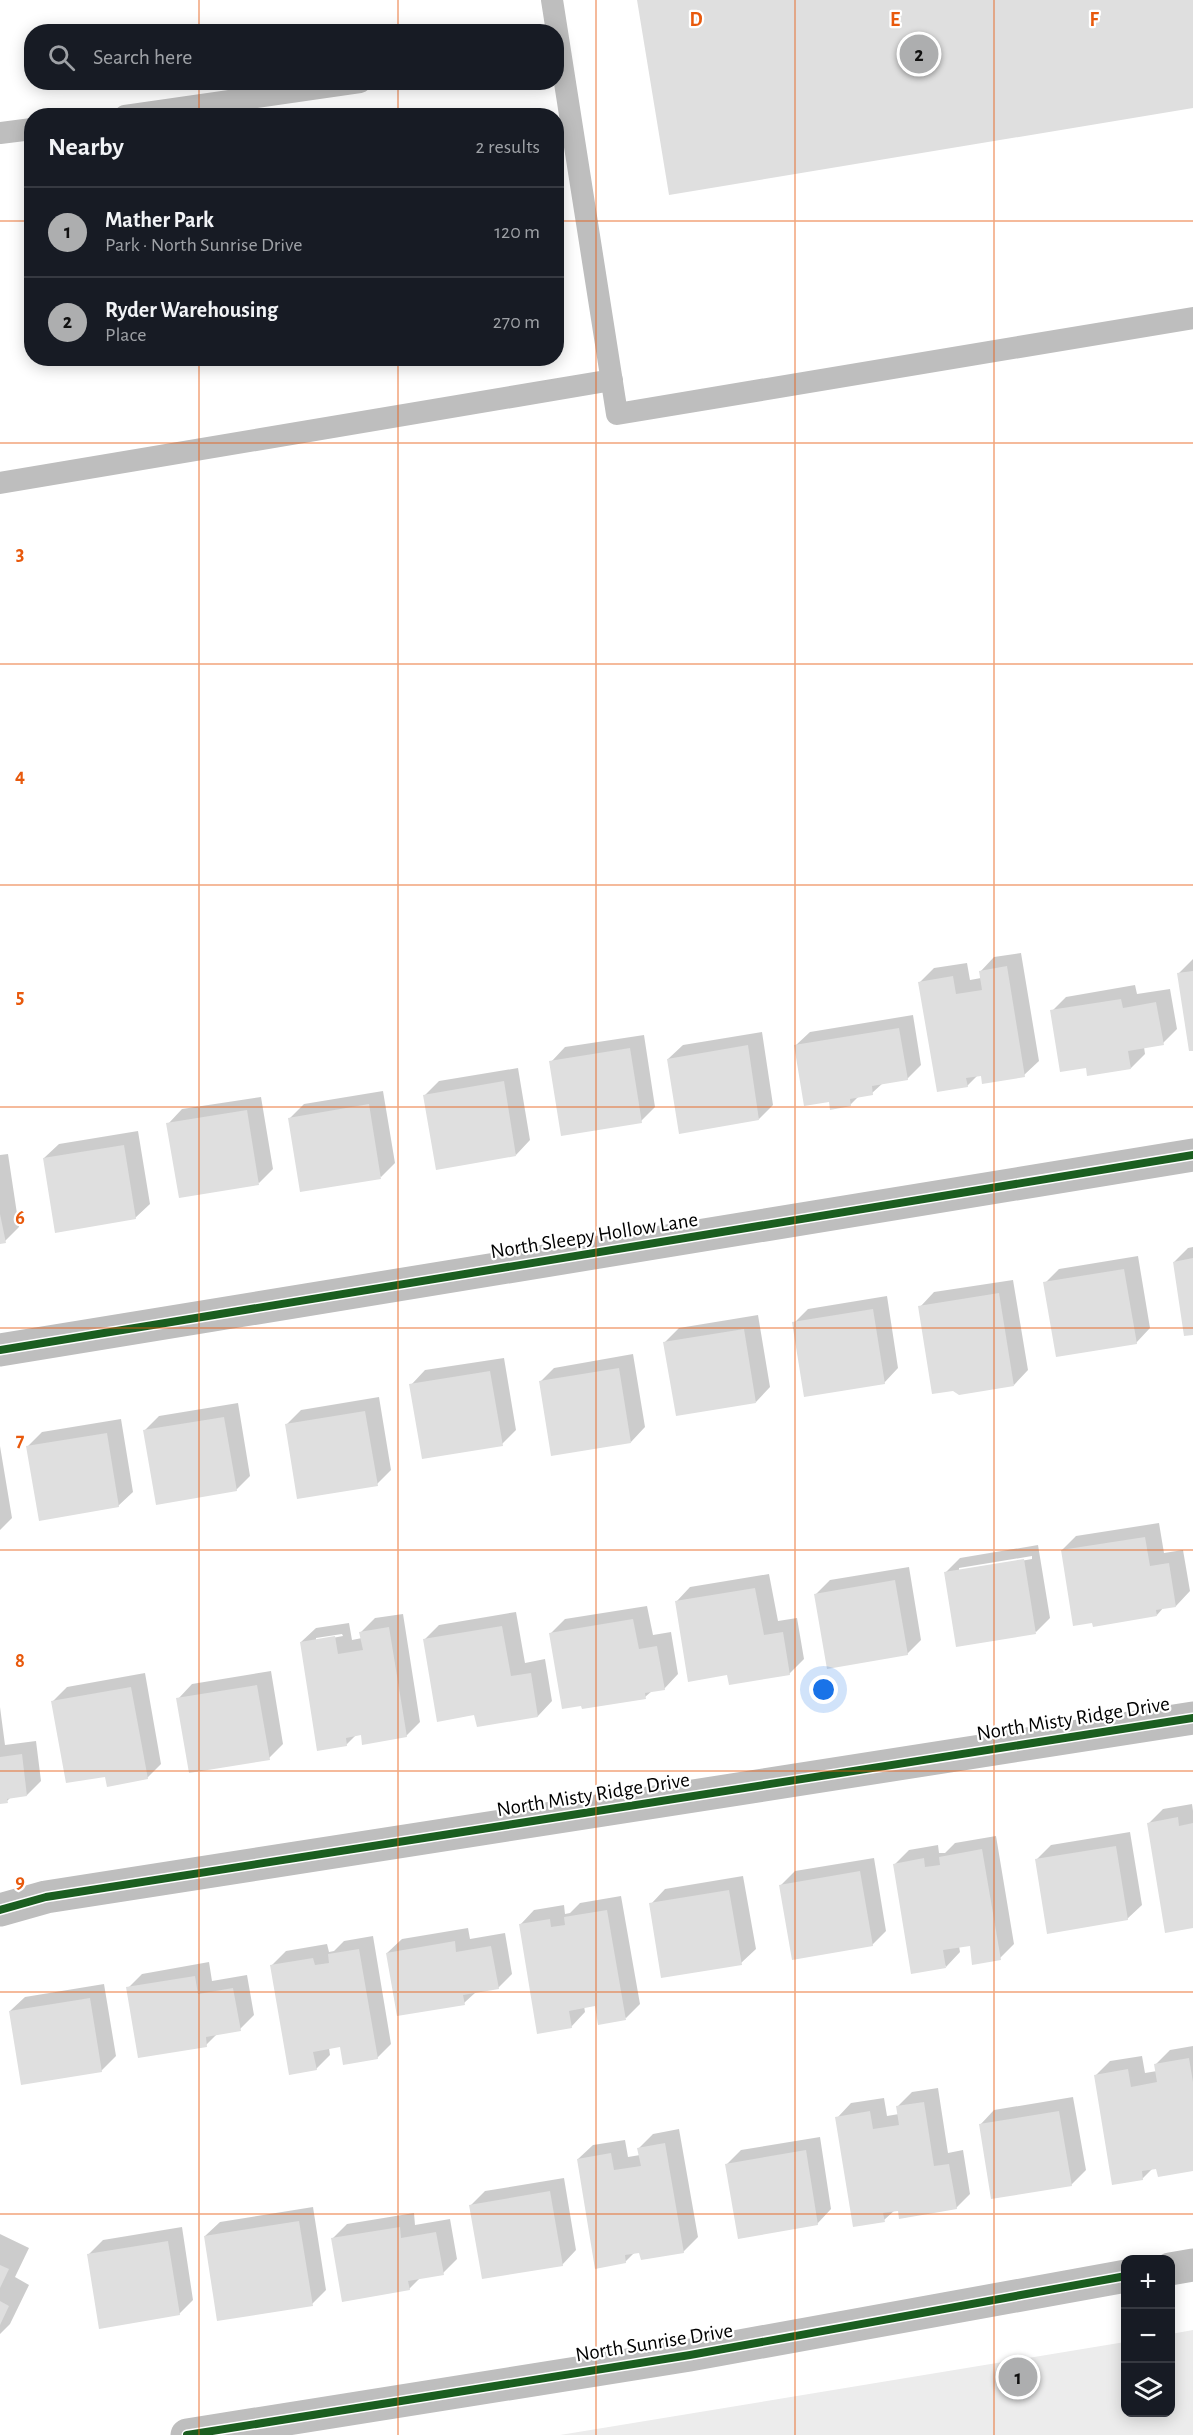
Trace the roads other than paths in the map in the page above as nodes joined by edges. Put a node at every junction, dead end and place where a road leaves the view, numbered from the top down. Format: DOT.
graph roads {
  1 [pos="552,0"];
  2 [pos="555,24"];
  3 [pos="305,90"];
  4 [pos="564,90"];
  5 [pos="180,108"];
  6 [pos="24,130"];
  7 [pos="0,133"];
  8 [pos="1193,318"];
  9 [pos="612,380"];
  10 [pos="0,483"];
  11 [pos="1193,1155"];
  12 [pos="0,1350"];
  13 [pos="1193,1718"];
  14 [pos="0,1910"];
  15 [pos="1193,2265"];
  16 [pos="1175,2268"];
  17 [pos="1121,2277"];
  18 [pos="187,2435"];
  1 -- 2 [label="lane"];
  3 -- 5 [label="lane"];
  4 -- 9 [label="lane"];
  6 -- 7 [label="lane"];
  8 -- 9 [label="lane"];
  9 -- 10 [label="lane"];
  11 -- 12 [label="street, North Sleepy Hollow Lane"];
  13 -- 14 [label="street, North Misty Ridge Drive"];
  15 -- 16 [label="street"];
  17 -- 18 [label="street, North Sunrise Drive"];
}
